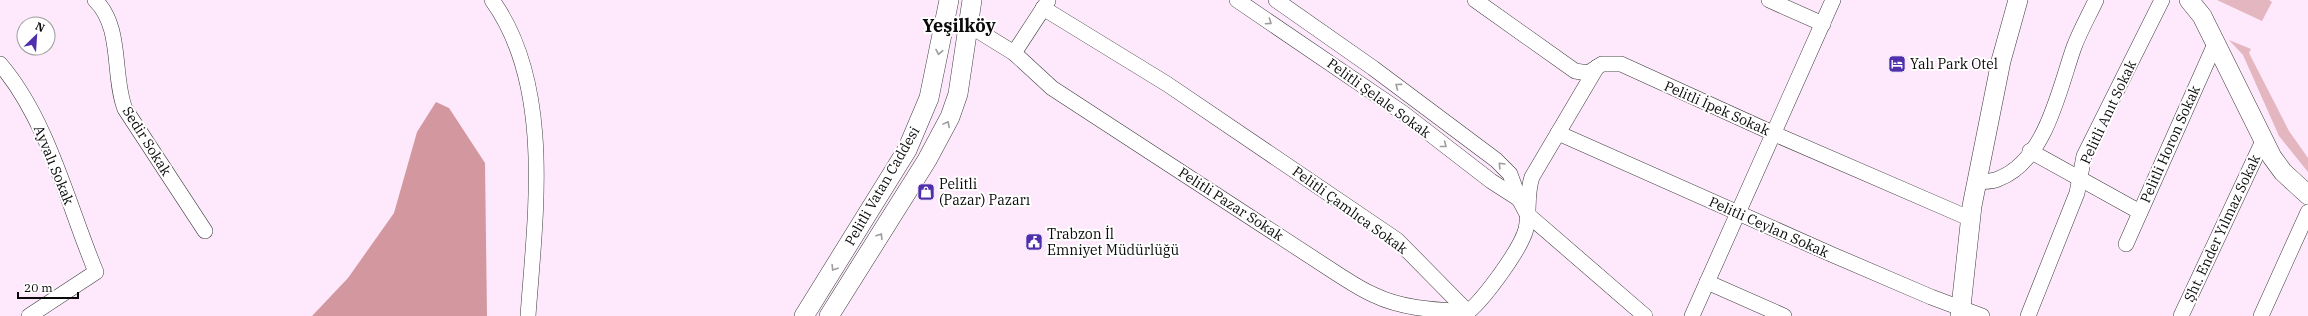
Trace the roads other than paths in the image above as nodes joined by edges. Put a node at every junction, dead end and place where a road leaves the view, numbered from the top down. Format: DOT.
graph roads {
  1 [pos="95,0"];
  2 [pos="492,0"];
  3 [pos="972,0"];
  4 [pos="1237,0"];
  5 [pos="1276,0"];
  6 [pos="1770,0"];
  7 [pos="1833,0"];
  8 [pos="2018,0"];
  9 [pos="2096,0"];
  10 [pos="2162,0"];
  11 [pos="2189,0"];
  12 [pos="1484,3"];
  13 [pos="1046,4"];
  14 [pos="948,6"];
  15 [pos="968,24"];
  16 [pos="1823,24"];
  17 [pos="2215,44"];
  18 [pos="1014,53"];
  19 [pos="0,64"];
  20 [pos="1597,67"];
  21 [pos="1558,133"];
  22 [pos="1773,134"];
  23 [pos="2263,141"];
  24 [pos="2030,152"];
  25 [pos="2079,178"];
  26 [pos="1977,182"];
  27 [pos="2308,195"];
  28 [pos="1519,199"];
  29 [pos="2140,212"];
  30 [pos="2308,212"];
  31 [pos="1527,214"];
  32 [pos="1738,214"];
  33 [pos="1971,219"];
  34 [pos="205,231"];
  35 [pos="2126,244"];
  36 [pos="1707,282"];
  37 [pos="1960,311"];
  38 [pos="1468,312"];
  39 [pos="812,313"];
  40 [pos="28,316"];
  41 [pos="528,316"];
  42 [pos="829,316"];
  43 [pos="1645,316"];
  44 [pos="1692,316"];
  45 [pos="1784,316"];
  46 [pos="1982,316"];
  47 [pos="2028,316"];
  48 [pos="2181,316"];
  49 [pos="2261,316"];
  1 -- 34 [label="street, Sedir Sokak"];
  2 -- 41 [label="street"];
  3 -- 15 [label="street"];
  4 -- 28 [label="street, Pelitli Şelale Sokak, one-way"];
  28 -- 5 [label="street, Pelitli Şelale Sokak, one-way"];
  6 -- 16 [label="street"];
  7 -- 16 [label="street"];
  8 -- 26 [label="street"];
  9 -- 24 [label="street"];
  10 -- 25 [label="street, Pelitli Anıt Sokak"];
  11 -- 17 [label="street"];
  12 -- 20 [label="street, Pelitli İpek Sokak"];
  13 -- 18 [label="street"];
  13 -- 38 [label="street, Pelitli Çamlıca Sokak"];
  14 -- 15 [label="street"];
  14 -- 39 [label="street, Pelitli Vatan Caddesi, one-way"];
  15 -- 18 [label="street, Pelitli Pazar Sokak"];
  42 -- 15 [label="street, one-way"];
  16 -- 22 [label="street"];
  17 -- 23 [label="street"];
  17 -- 29 [label="street, Pelitli Horon Sokak"];
  18 -- 38 [label="street, Pelitli Pazar Sokak"];
  19 -- 40 [label="street, Ayvalı Sokak"];
  20 -- 21 [label="street"];
  20 -- 22 [label="street, Pelitli İpek Sokak"];
  21 -- 31 [label="street"];
  21 -- 32 [label="street, Pelitli Ceylan Sokak"];
  22 -- 32 [label="street"];
  22 -- 33 [label="street, Pelitli İpek Sokak"];
  23 -- 27 [label="street"];
  23 -- 48 [label="street, Şht. Ender Yılmaz Sokak"];
  24 -- 25 [label="street"];
  24 -- 26 [label="street"];
  25 -- 29 [label="street"];
  25 -- 47 [label="street, Pelitli Anıt Sokak"];
  26 -- 33 [label="street"];
  28 -- 31 [label="street, Pelitli Şelale Sokak"];
  29 -- 35 [label="street, Pelitli Horon Sokak"];
  30 -- 49 [label="street"];
  31 -- 38 [label="street"];
  31 -- 43 [label="street, Pelitli Şelale Sokak"];
  32 -- 36 [label="street"];
  32 -- 37 [label="street, Pelitli Ceylan Sokak"];
  33 -- 37 [label="street"];
  36 -- 44 [label="street"];
  36 -- 45 [label="street"];
  37 -- 46 [label="street, Pelitli Ceylan Sokak"];
}
